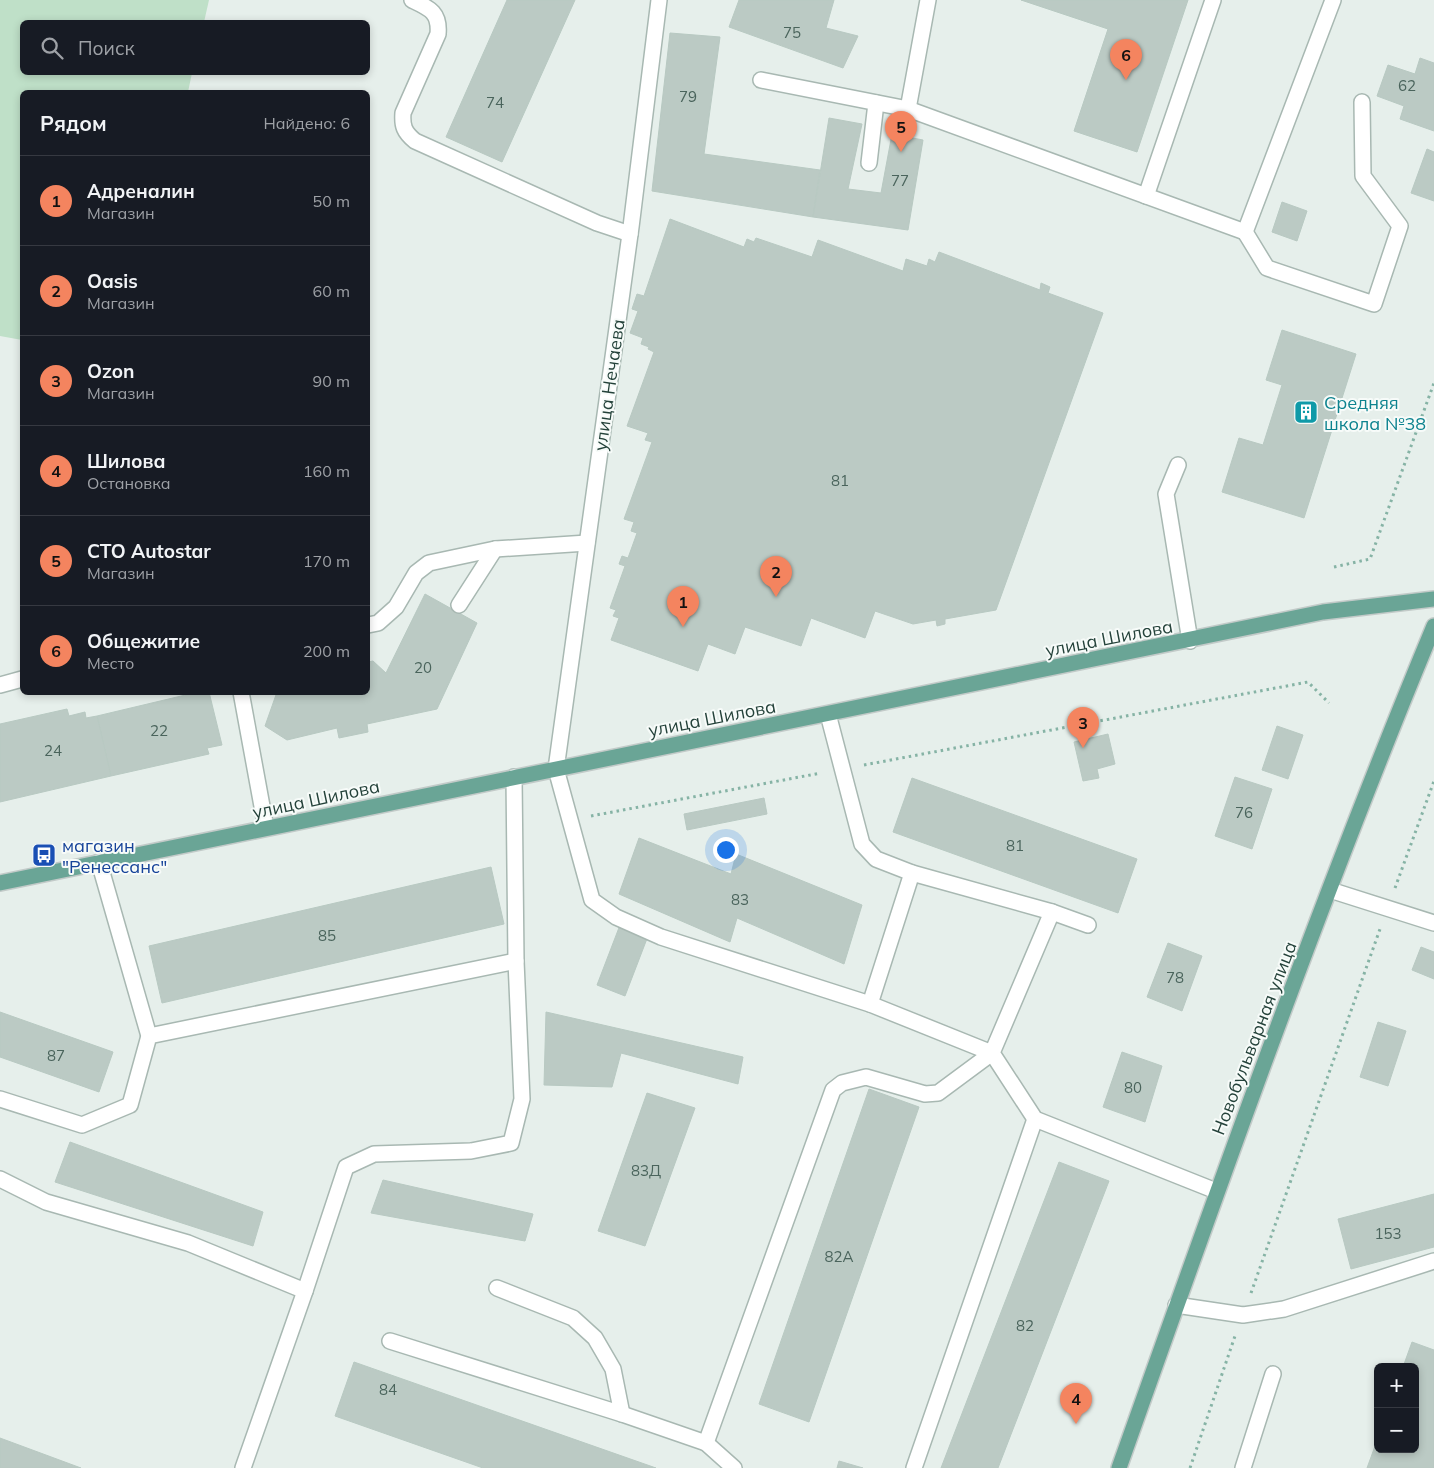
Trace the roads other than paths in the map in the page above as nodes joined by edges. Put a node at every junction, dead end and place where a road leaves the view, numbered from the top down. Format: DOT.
graph roads {
  1 [pos="412,0"];
  2 [pos="659,0"];
  3 [pos="928,0"];
  4 [pos="1213,0"];
  5 [pos="1333,0"];
  6 [pos="761,80"];
  7 [pos="1362,102"];
  8 [pos="876,103"];
  9 [pos="908,110"];
  10 [pos="869,162"];
  11 [pos="1146,196"];
  12 [pos="630,230"];
  13 [pos="1245,232"];
  14 [pos="1178,465"];
  15 [pos="588,543"];
  16 [pos="495,548"];
  17 [pos="1434,599"];
  18 [pos="459,605"];
  19 [pos="370,625"];
  20 [pos="1434,626"];
  21 [pos="1190,641"];
  22 [pos="20,680"];
  23 [pos="0,685"];
  24 [pos="242,695"];
  25 [pos="828,714"];
  26 [pos="556,769"];
  27 [pos="514,777"];
  28 [pos="266,828"];
  29 [pos="99,862"];
  30 [pos="912,873"];
  31 [pos="0,883"];
  32 [pos="1330,890"];
  33 [pos="1052,912"];
  34 [pos="1434,923"];
  35 [pos="1088,925"];
  36 [pos="516,961"];
  37 [pos="870,1004"];
  38 [pos="149,1036"];
  39 [pos="992,1053"];
  40 [pos="0,1099"];
  41 [pos="1035,1119"];
  42 [pos="0,1179"];
  43 [pos="1216,1191"];
  44 [pos="1434,1261"];
  45 [pos="497,1288"];
  46 [pos="305,1291"];
  47 [pos="1176,1304"];
  48 [pos="390,1341"];
  49 [pos="1273,1374"];
  50 [pos="622,1414"];
  51 [pos="706,1443"];
  52 [pos="243,1468"];
  53 [pos="734,1468"];
  54 [pos="914,1468"];
  55 [pos="1119,1468"];
  56 [pos="1243,1468"];
  1 -- 12 [label="street"];
  2 -- 12 [label="street, улица Нечаева"];
  3 -- 9 [label="street"];
  4 -- 11 [label="street"];
  5 -- 13 [label="street"];
  6 -- 8 [label="street"];
  7 -- 13 [label="street"];
  8 -- 9 [label="street"];
  8 -- 10 [label="street"];
  9 -- 11 [label="street"];
  11 -- 13 [label="street"];
  12 -- 15 [label="street, улица Нечаева"];
  14 -- 21 [label="street"];
  15 -- 16 [label="street"];
  15 -- 26 [label="street, улица Нечаева"];
  16 -- 18 [label="street"];
  16 -- 19 [label="street"];
  17 -- 21 [label="main road, улица Шилова"];
  20 -- 32 [label="main road, Новобульварная улица"];
  21 -- 25 [label="main road, улица Шилова"];
  22 -- 23 [label="street"];
  24 -- 28 [label="street"];
  25 -- 26 [label="main road, улица Шилова"];
  25 -- 30 [label="street"];
  26 -- 27 [label="main road, улица Шилова"];
  26 -- 37 [label="street"];
  27 -- 28 [label="main road, улица Шилова"];
  27 -- 36 [label="street"];
  28 -- 29 [label="main road, улица Шилова"];
  29 -- 31 [label="main road, улица Шилова"];
  29 -- 38 [label="street"];
  30 -- 33 [label="street"];
  30 -- 37 [label="street"];
  32 -- 34 [label="street"];
  32 -- 43 [label="main road, Новобульварная улица"];
  33 -- 35 [label="street"];
  33 -- 39 [label="street"];
  36 -- 38 [label="street"];
  36 -- 46 [label="street"];
  37 -- 39 [label="street"];
  38 -- 40 [label="street"];
  39 -- 41 [label="street"];
  39 -- 51 [label="street"];
  41 -- 43 [label="street"];
  41 -- 54 [label="street"];
  42 -- 46 [label="street"];
  43 -- 47 [label="main road, Новобульварная улица"];
  44 -- 47 [label="street"];
  45 -- 50 [label="street"];
  46 -- 52 [label="street"];
  47 -- 55 [label="main road, Новобульварная улица"];
  48 -- 50 [label="street"];
  49 -- 56 [label="street"];
  50 -- 51 [label="street"];
  51 -- 53 [label="street"];
}
